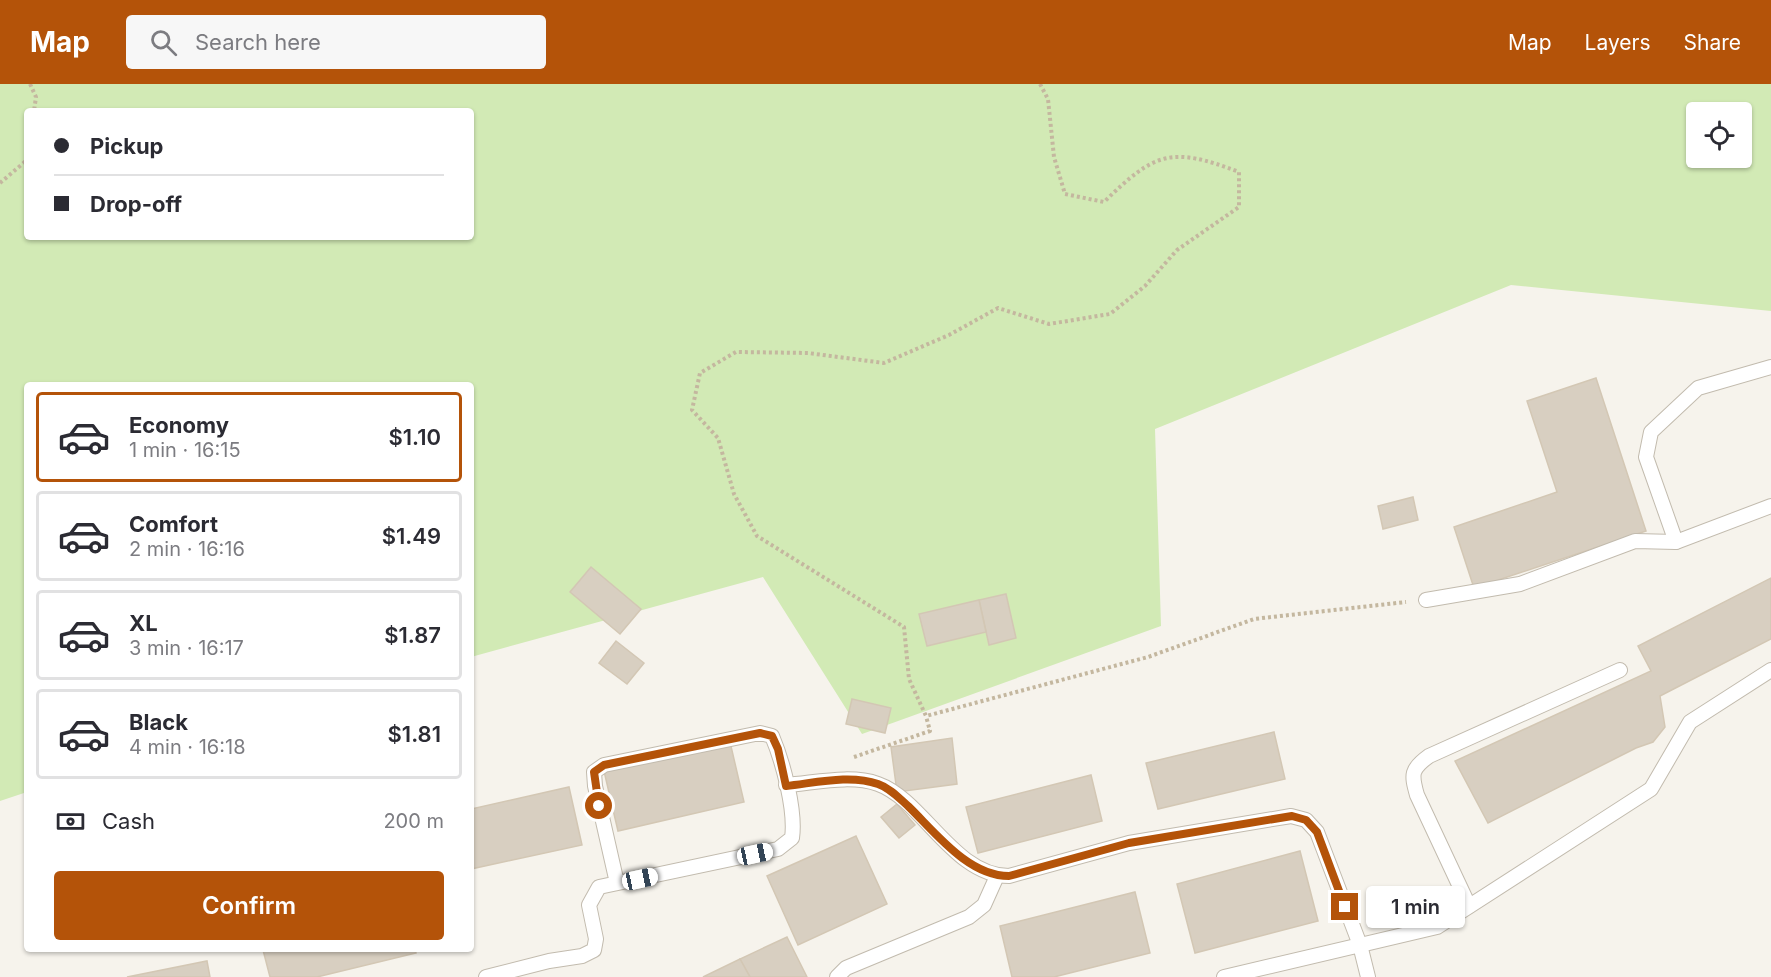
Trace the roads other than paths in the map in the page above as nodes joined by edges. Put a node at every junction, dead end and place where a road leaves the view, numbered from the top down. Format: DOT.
graph roads {
  1 [pos="1771,367"];
  2 [pos="1771,506"];
  3 [pos="1676,542"];
  4 [pos="1426,600"];
  5 [pos="1620,670"];
  6 [pos="1771,670"];
  7 [pos="786,786"];
  8 [pos="996,876"];
  9 [pos="616,884"];
  10 [pos="1469,906"];
  11 [pos="1359,945"];
  12 [pos="486,977"];
  13 [pos="837,977"];
  14 [pos="1224,977"];
  15 [pos="1368,977"];
  1 -- 3 [label="lane"];
  2 -- 3 [label="lane"];
  3 -- 4 [label="lane"];
  5 -- 10 [label="lane"];
  6 -- 10 [label="lane"];
  7 -- 8 [label="lane"];
  7 -- 9 [label="lane"];
  7 -- 9 [label="lane"];
  8 -- 11 [label="lane"];
  8 -- 13 [label="lane"];
  9 -- 12 [label="lane"];
  10 -- 11 [label="lane"];
  11 -- 14 [label="lane"];
  11 -- 15 [label="lane"];
}
